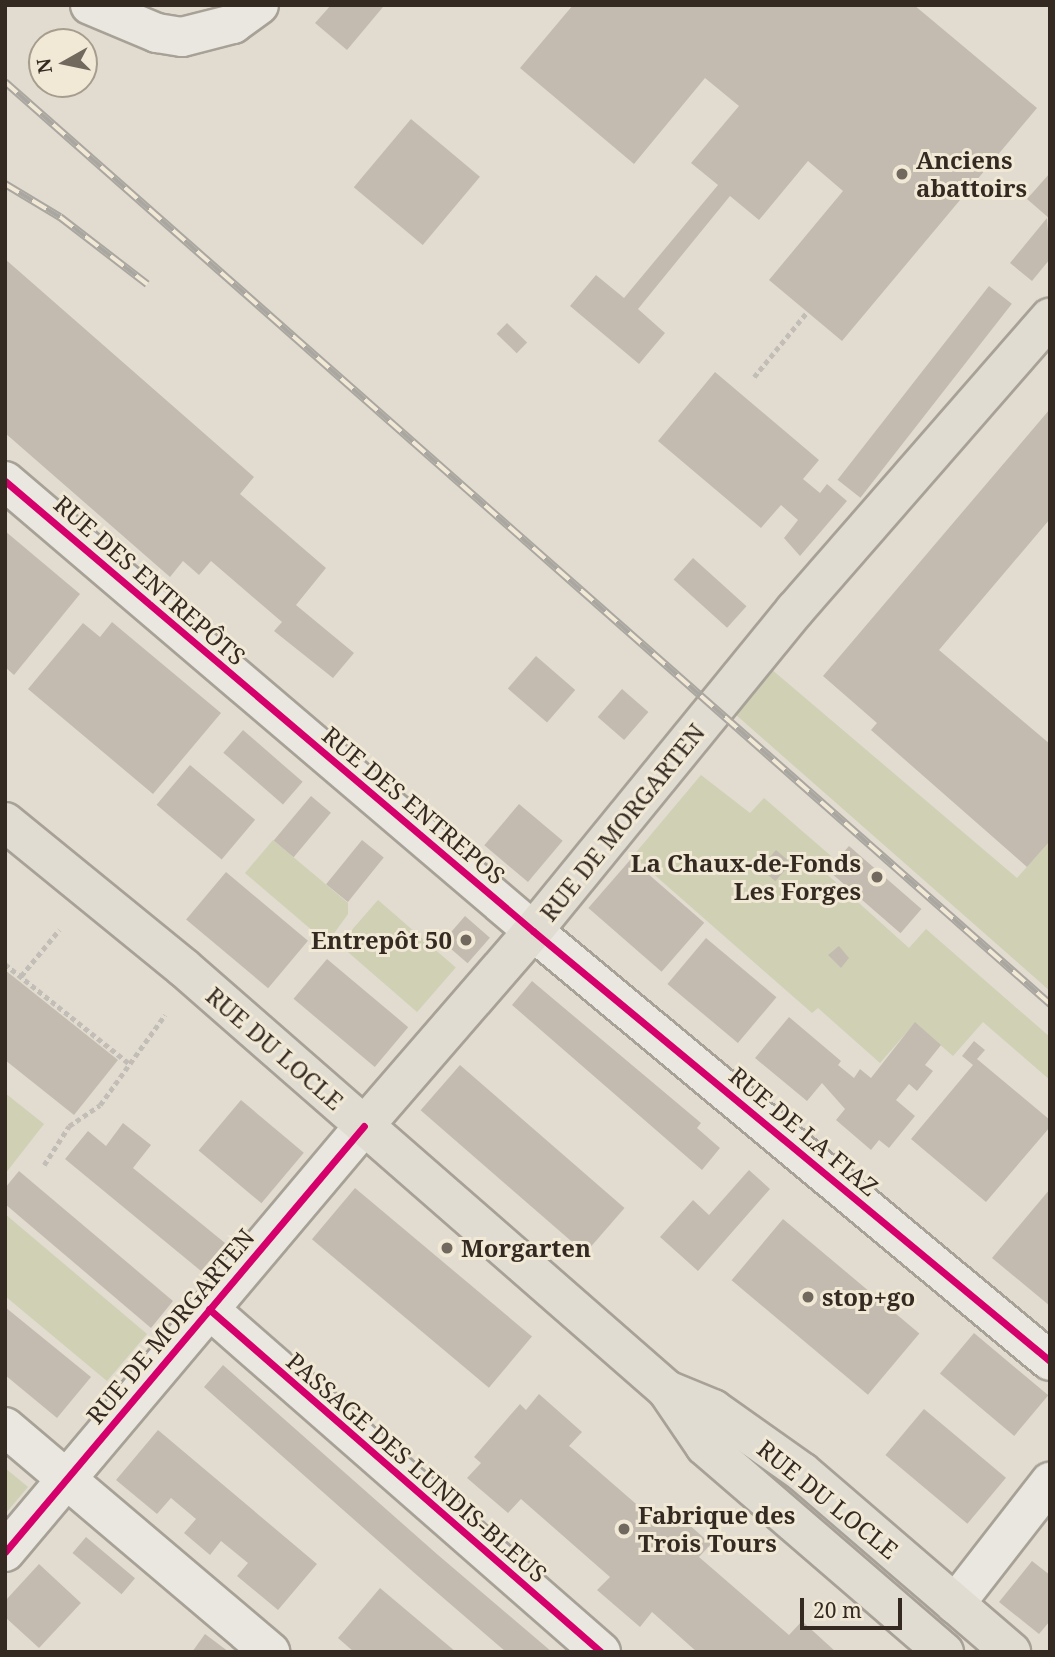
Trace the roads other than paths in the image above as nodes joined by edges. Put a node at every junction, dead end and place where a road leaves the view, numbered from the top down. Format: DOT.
graph roads {
  1 [pos="90,5"];
  2 [pos="259,5"];
  3 [pos="1049,319"];
  4 [pos="5,481"];
  5 [pos="270,709"];
  6 [pos="5,822"];
  7 [pos="533,930"];
  8 [pos="364,1126"];
  9 [pos="209,1310"];
  10 [pos="1050,1361"];
  11 [pos="667,1390"];
  12 [pos="5,1427"];
  13 [pos="66,1480"];
  14 [pos="1050,1482"];
  15 [pos="5,1552"];
  16 [pos="955,1604"];
  17 [pos="936,1645"];
  18 [pos="270,1652"];
  19 [pos="601,1652"];
  20 [pos="1011,1652"];
  1 -- 2 [label="street"];
  3 -- 7 [label="main road, RUE DE MORGARTEN"];
  4 -- 5 [label="street, RUE DES ENTREPÔTS"];
  5 -- 7 [label="street, RUE DES ENTREPOS"];
  6 -- 8 [label="main road, RUE DU LOCLE"];
  7 -- 8 [label="main road, RUE DE MORGARTEN"];
  7 -- 10 [label="street, RUE DE LA FIAZ"];
  8 -- 9 [label="street, RUE DE MORGARTEN"];
  8 -- 11 [label="main road, RUE DU LOCLE"];
  9 -- 13 [label="street, RUE DE MORGARTEN"];
  9 -- 19 [label="street, PASSAGE DES LUNDIS-BLEUS"];
  11 -- 16 [label="main road, RUE DU LOCLE"];
  11 -- 17 [label="main road, RUE DU LOCLE"];
  12 -- 13 [label="street"];
  13 -- 15 [label="street, RUE DE MORGARTEN"];
  13 -- 18 [label="street"];
  14 -- 16 [label="street"];
  16 -- 17 [label="main road"];
  16 -- 20 [label="main road, RUE DU LOCLE"];
}
